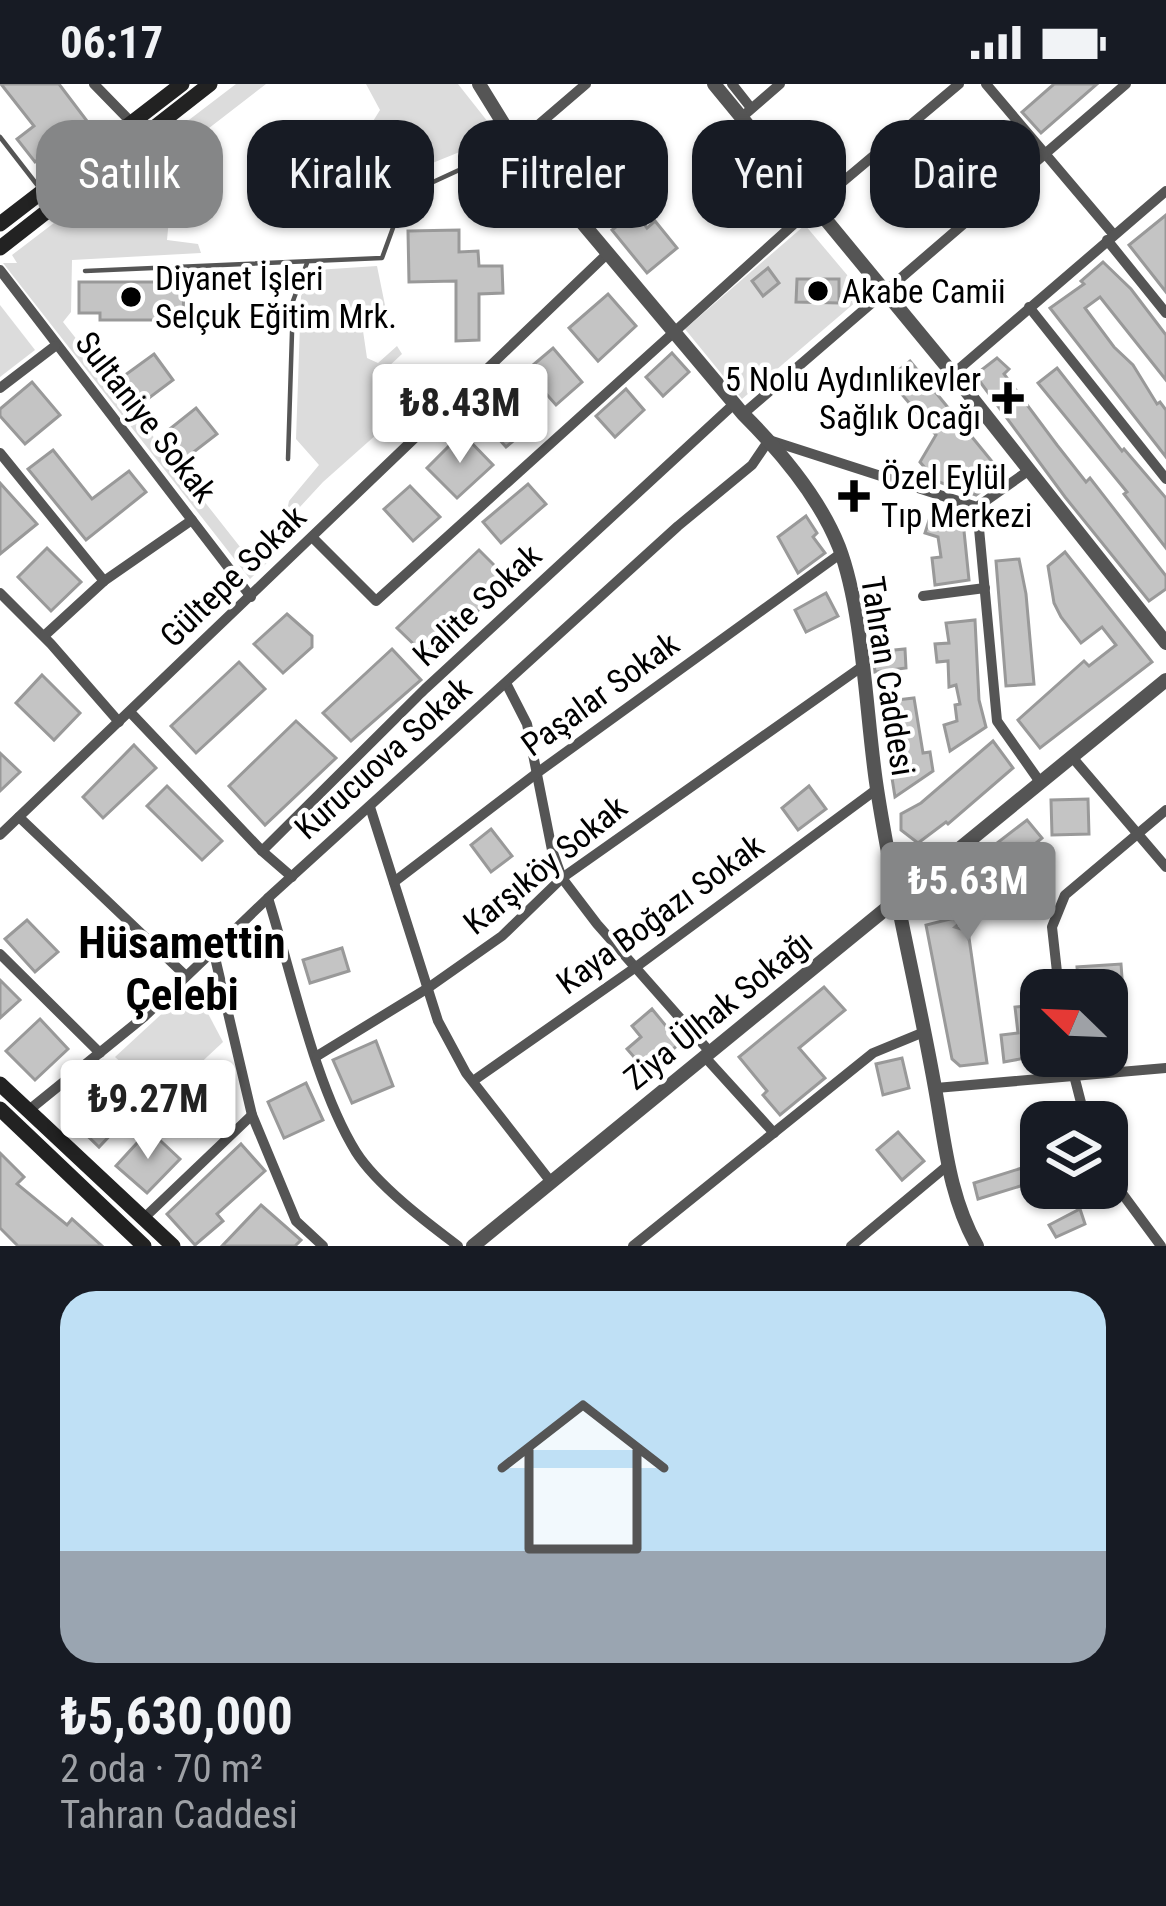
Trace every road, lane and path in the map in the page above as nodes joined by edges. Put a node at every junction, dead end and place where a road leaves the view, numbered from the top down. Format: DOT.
graph roads {
  1 [pos="94,84"];
  2 [pos="182,84"];
  3 [pos="210,84"];
  4 [pos="479,84"];
  5 [pos="586,84"];
  6 [pos="713,84"];
  7 [pos="732,84"];
  8 [pos="780,84"];
  9 [pos="959,84"];
  10 [pos="986,84"];
  11 [pos="1126,84"];
  12 [pos="747,113"];
  13 [pos="129,120"];
  14 [pos="136,120"];
  15 [pos="159,120"];
  16 [pos="502,120"];
  17 [pos="543,120"];
  18 [pos="752,120"];
  19 [pos="0,137"];
  20 [pos="1042,154"];
  21 [pos="458,170"];
  22 [pos="846,179"];
  23 [pos="36,183"];
  24 [pos="1166,190"];
  25 [pos="36,204"];
  26 [pos="36,210"];
  27 [pos="0,224"];
  28 [pos="584,228"];
  29 [pos="789,228"];
  30 [pos="834,228"];
  31 [pos="1110,238"];
  32 [pos="0,248"];
  33 [pos="606,255"];
  34 [pos="308,261"];
  35 [pos="0,270"];
  36 [pos="85,272"];
  37 [pos="885,290"];
  38 [pos="1030,307"];
  39 [pos="1166,314"];
  40 [pos="675,330"];
  41 [pos="55,346"];
  42 [pos="952,374"];
  43 [pos="0,388"];
  44 [pos="738,410"];
  45 [pos="769,440"];
  46 [pos="2,458"];
  47 [pos="288,459"];
  48 [pos="1028,471"];
  49 [pos="1166,479"];
  50 [pos="977,507"];
  51 [pos="192,520"];
  52 [pos="313,538"];
  53 [pos="840,554"];
  54 [pos="104,580"];
  55 [pos="985,588"];
  56 [pos="0,593"];
  57 [pos="923,596"];
  58 [pos="251,597"];
  59 [pos="44,637"];
  60 [pos="1166,643"];
  61 [pos="860,668"];
  62 [pos="1166,680"];
  63 [pos="506,682"];
  64 [pos="130,712"];
  65 [pos="119,722"];
  66 [pos="1072,757"];
  67 [pos="537,773"];
  68 [pos="1040,782"];
  69 [pos="877,789"];
  70 [pos="370,807"];
  71 [pos="1166,810"];
  72 [pos="19,817"];
  73 [pos="1136,835"];
  74 [pos="0,836"];
  75 [pos="262,851"];
  76 [pos="1166,867"];
  77 [pos="292,877"];
  78 [pos="562,878"];
  79 [pos="394,882"];
  80 [pos="899,897"];
  81 [pos="268,898"];
  82 [pos="213,949"];
  83 [pos="0,954"];
  84 [pos="635,968"];
  85 [pos="1056,969"];
  86 [pos="186,976"];
  87 [pos="428,988"];
  88 [pos="924,1032"];
  89 [pos="100,1053"];
  90 [pos="707,1054"];
  91 [pos="317,1056"];
  92 [pos="1166,1068"];
  93 [pos="1073,1078"];
  94 [pos="472,1081"];
  95 [pos="0,1084"];
  96 [pos="936,1088"];
  97 [pos="1080,1101"];
  98 [pos="29,1110"];
  99 [pos="2,1115"];
  100 [pos="252,1115"];
  101 [pos="773,1133"];
  102 [pos="947,1166"];
  103 [pos="551,1182"];
  104 [pos="1128,1201"];
  105 [pos="144,1218"];
  106 [pos="137,1244"];
  107 [pos="173,1246"];
  108 [pos="323,1246"];
  109 [pos="458,1246"];
  110 [pos="473,1246"];
  111 [pos="634,1246"];
  112 [pos="851,1246"];
  113 [pos="977,1246"];
  114 [pos="1161,1246"];
  1 -- 13 [label="street"];
  2 -- 14 [label="main road"];
  3 -- 15 [label="main road"];
  4 -- 16 [label="street, Tahran Caddesi"];
  5 -- 17 [label="street"];
  6 -- 12 [label="street"];
  7 -- 12 [label="street"];
  8 -- 12 [label="street"];
  9 -- 22 [label="street"];
  10 -- 20 [label="street"];
  11 -- 20 [label="street, Kalite Sokak"];
  12 -- 18 [label="street"];
  19 -- 23 [label="lane"];
  20 -- 31 [label="street"];
  20 -- 37 [label="street, Kalite Sokak"];
  21 -- 34 [label="lane"];
  24 -- 31 [label="street"];
  25 -- 27 [label="main road"];
  26 -- 32 [label="main road"];
  28 -- 33 [label="street, Tahran Caddesi"];
  29 -- 40 [label="street"];
  30 -- 37 [label="street"];
  31 -- 38 [label="street"];
  31 -- 39 [label="street"];
  33 -- 40 [label="street, Tahran Caddesi"];
  33 -- 52 [label="street, Gültepe Sokak"];
  34 -- 36 [label="lane"];
  34 -- 47 [label="lane"];
  35 -- 41 [label="street, Sultaniye Sokak"];
  37 -- 42 [label="street"];
  37 -- 44 [label="street, Kalite Sokak"];
  38 -- 42 [label="street"];
  38 -- 49 [label="street"];
  40 -- 44 [label="street, Tahran Caddesi"];
  40 -- 52 [label="street"];
  41 -- 43 [label="street"];
  41 -- 51 [label="street, Sultaniye Sokak"];
  42 -- 48 [label="street"];
  44 -- 45 [label="street, Tahran Caddesi"];
  44 -- 75 [label="street, Kalite Sokak"];
  45 -- 50 [label="street"];
  45 -- 53 [label="street, Tahran Caddesi"];
  45 -- 63 [label="street, Kurucuova Sokak"];
  46 -- 54 [label="street"];
  48 -- 50 [label="street"];
  48 -- 60 [label="street"];
  50 -- 55 [label="street"];
  51 -- 54 [label="street"];
  51 -- 58 [label="street, Sultaniye Sokak"];
  52 -- 58 [label="street, Gültepe Sokak"];
  53 -- 61 [label="street, Tahran Caddesi"];
  53 -- 67 [label="street, Paşalar Sokak"];
  54 -- 59 [label="street"];
  55 -- 57 [label="street"];
  55 -- 68 [label="street"];
  56 -- 59 [label="street"];
  58 -- 64 [label="street, Gültepe Sokak"];
  59 -- 65 [label="street"];
  61 -- 69 [label="street, Tahran Caddesi"];
  61 -- 78 [label="street, Karşıköy Sokak"];
  62 -- 66 [label="street, Ziya Ülhak Sokağı"];
  63 -- 67 [label="street"];
  63 -- 70 [label="street, Kurucuova Sokak"];
  64 -- 65 [label="street, Gültepe Sokak"];
  64 -- 75 [label="street"];
  65 -- 72 [label="street, Gültepe Sokak"];
  66 -- 68 [label="street, Ziya Ülhak Sokağı"];
  66 -- 73 [label="street"];
  67 -- 78 [label="street"];
  67 -- 79 [label="street, Paşalar Sokak"];
  68 -- 80 [label="street, Ziya Ülhak Sokağı"];
  69 -- 80 [label="street, Tahran Caddesi"];
  69 -- 84 [label="street, Kaya Boğazı Sokak"];
  70 -- 77 [label="street, Kurucuova Sokak"];
  70 -- 79 [label="street"];
  71 -- 73 [label="street"];
  72 -- 74 [label="street, Gültepe Sokak"];
  72 -- 86 [label="street"];
  73 -- 76 [label="street"];
  73 -- 85 [label="street"];
  75 -- 77 [label="street"];
  77 -- 81 [label="street, Kurucuova Sokak"];
  78 -- 84 [label="street"];
  78 -- 87 [label="street, Karşıköy Sokak"];
  79 -- 87 [label="street"];
  80 -- 88 [label="street, Tahran Caddesi"];
  80 -- 90 [label="street, Ziya Ülhak Sokağı"];
  81 -- 82 [label="street, Kurucuova Sokak"];
  81 -- 91 [label="street"];
  82 -- 86 [label="street, Kurucuova Sokak"];
  82 -- 100 [label="street"];
  83 -- 89 [label="street"];
  84 -- 90 [label="street"];
  84 -- 94 [label="street, Kaya Boğazı Sokak"];
  86 -- 89 [label="street, Kurucuova Sokak"];
  87 -- 91 [label="street, Karşıköy Sokak"];
  87 -- 94 [label="street"];
  88 -- 96 [label="street, Tahran Caddesi"];
  88 -- 101 [label="street"];
  89 -- 98 [label="street, Kurucuova Sokak"];
  90 -- 101 [label="street"];
  90 -- 103 [label="street, Ziya Ülhak Sokağı"];
  91 -- 109 [label="street"];
  92 -- 93 [label="street"];
  93 -- 96 [label="street"];
  93 -- 97 [label="street"];
  94 -- 103 [label="street"];
  95 -- 98 [label="main road"];
  96 -- 102 [label="street, Tahran Caddesi"];
  98 -- 105 [label="main road"];
  99 -- 106 [label="main road"];
  100 -- 105 [label="street"];
  100 -- 108 [label="street"];
  101 -- 111 [label="street"];
  102 -- 112 [label="street"];
  102 -- 113 [label="street, Tahran Caddesi"];
  103 -- 110 [label="street, Ziya Ülhak Sokağı"];
  104 -- 114 [label="street"];
  105 -- 107 [label="main road"];
}
